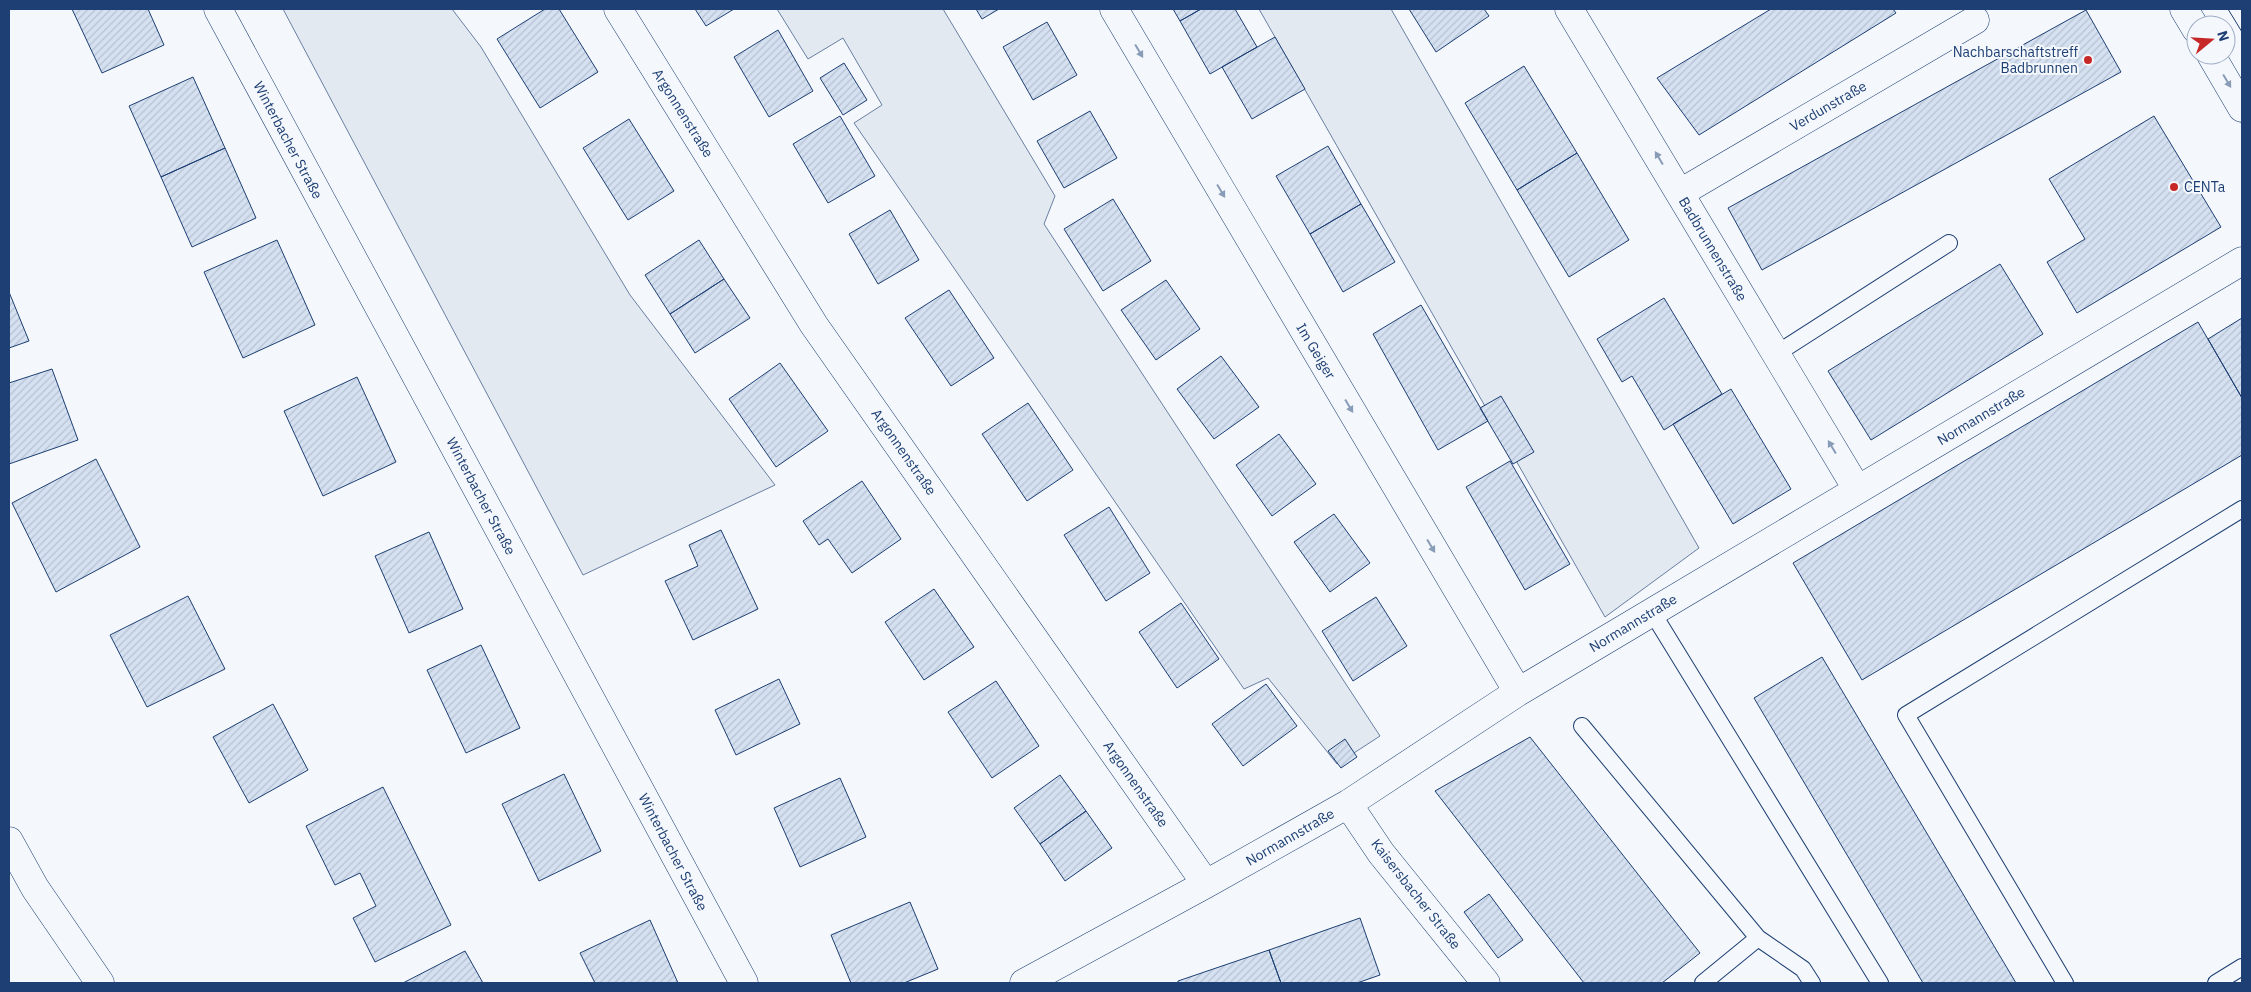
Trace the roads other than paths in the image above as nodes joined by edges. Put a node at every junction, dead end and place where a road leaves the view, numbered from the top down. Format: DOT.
graph roads {
  1 [pos="218,9"];
  2 [pos="618,9"];
  3 [pos="1114,9"];
  4 [pos="1569,9"];
  5 [pos="1975,20"];
  6 [pos="2217,65"];
  7 [pos="2242,108"];
  8 [pos="1680,192"];
  9 [pos="1949,243"];
  10 [pos="2242,261"];
  11 [pos="1776,354"];
  12 [pos="1857,489"];
  13 [pos="2242,509"];
  14 [pos="1652,612"];
  15 [pos="1518,692"];
  16 [pos="1582,726"];
  17 [pos="1348,804"];
  18 [pos="9,841"];
  19 [pos="1206,884"];
  20 [pos="1758,938"];
  21 [pos="2242,967"];
  22 [pos="100,983"];
  23 [pos="744,983"];
  24 [pos="1024,983"];
  25 [pos="1486,983"];
  26 [pos="1703,983"];
  27 [pos="1812,983"];
  28 [pos="1880,983"];
  29 [pos="2065,983"];
  30 [pos="2216,983"];
  1 -- 23 [label="street, Winterbacher Straße"];
  2 -- 19 [label="street, Argonnenstraße"];
  3 -- 15 [label="street, Im Geiger, one-way"];
  8 -- 4 [label="street, Badbrunnenstraße, one-way"];
  5 -- 8 [label="street, Verdunstraße"];
  6 -- 7 [label="street, one-way"];
  8 -- 11 [label="street, Badbrunnenstraße"];
  9 -- 11 [label="lane"];
  10 -- 12 [label="street, Normannstraße"];
  12 -- 11 [label="street, Badbrunnenstraße, one-way"];
  12 -- 14 [label="street, Normannstraße"];
  13 -- 29 [label="lane"];
  14 -- 15 [label="street, Normannstraße"];
  14 -- 28 [label="lane"];
  15 -- 17 [label="street, Normannstraße"];
  16 -- 20 [label="lane"];
  17 -- 19 [label="street, Normannstraße"];
  17 -- 25 [label="street, Kaisersbacher Straße"];
  18 -- 22 [label="street"];
  19 -- 24 [label="street, Normannstraße"];
  20 -- 26 [label="lane"];
  20 -- 27 [label="lane"];
  21 -- 30 [label="lane"];
}
